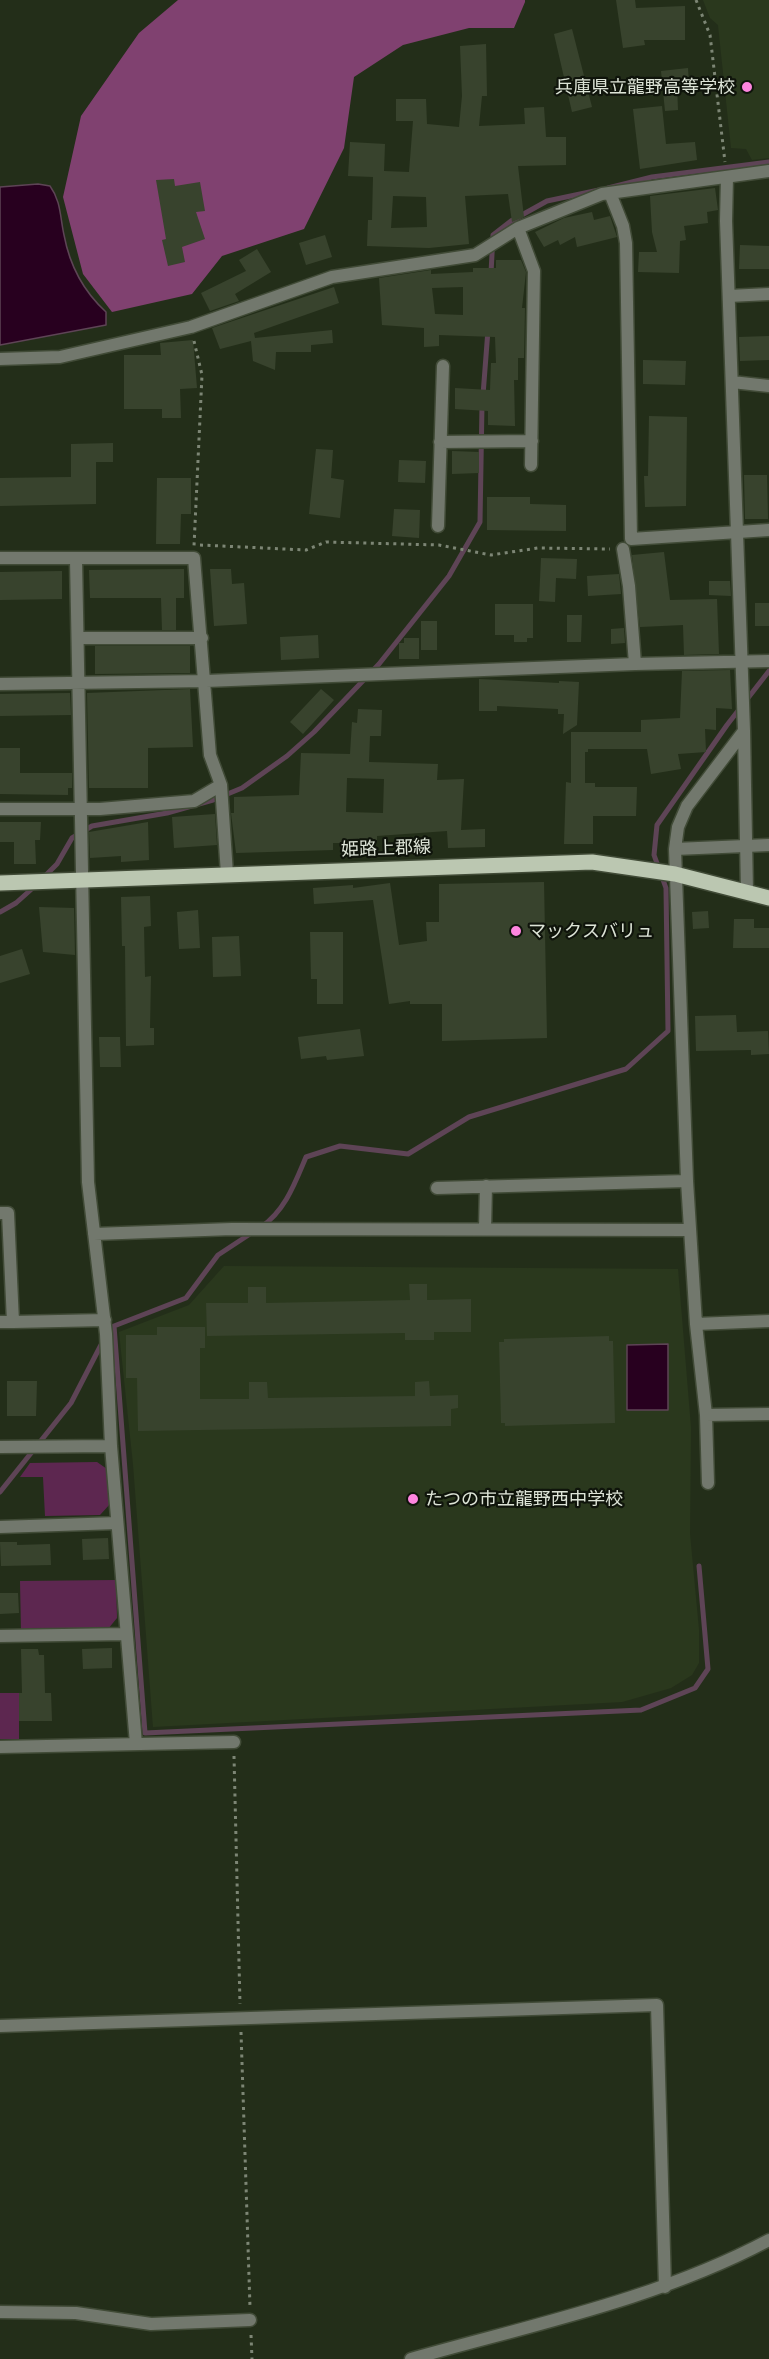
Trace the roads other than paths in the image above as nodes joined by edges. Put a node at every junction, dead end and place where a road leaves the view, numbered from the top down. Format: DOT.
graph roads {
  1 [pos="769,171"];
  2 [pos="727,177"];
  3 [pos="610,193"];
  4 [pos="518,228"];
  5 [pos="769,294"];
  6 [pos="729,296"];
  7 [pos="0,359"];
  8 [pos="443,366"];
  9 [pos="732,382"];
  10 [pos="769,386"];
  11 [pos="532,441"];
  12 [pos="440,442"];
  13 [pos="531,465"];
  14 [pos="438,526"];
  15 [pos="769,530"];
  16 [pos="737,532"];
  17 [pos="623,549"];
  18 [pos="0,558"];
  19 [pos="76,560"];
  20 [pos="78,638"];
  21 [pos="202,638"];
  22 [pos="743,661"];
  23 [pos="769,661"];
  24 [pos="635,664"];
  25 [pos="206,681"];
  26 [pos="79,683"];
  27 [pos="0,684"];
  28 [pos="744,731"];
  29 [pos="221,785"];
  30 [pos="82,808"];
  31 [pos="0,809"];
  32 [pos="769,845"];
  33 [pos="747,846"];
  34 [pos="675,849"];
  35 [pos="227,874"];
  36 [pos="675,874"];
  37 [pos="84,879"];
  38 [pos="0,883"];
  39 [pos="747,892"];
  40 [pos="769,898"];
  41 [pos="687,1181"];
  42 [pos="486,1186"];
  43 [pos="437,1188"];
  44 [pos="0,1213"];
  45 [pos="484,1229"];
  46 [pos="690,1230"];
  47 [pos="94,1234"];
  48 [pos="105,1320"];
  49 [pos="769,1321"];
  50 [pos="0,1322"];
  51 [pos="13,1322"];
  52 [pos="696,1324"];
  53 [pos="769,1414"];
  54 [pos="706,1415"];
  55 [pos="111,1446"];
  56 [pos="0,1447"];
  57 [pos="708,1483"];
  58 [pos="117,1523"];
  59 [pos="0,1527"];
  60 [pos="126,1634"];
  61 [pos="0,1636"];
  62 [pos="234,1742"];
  63 [pos="136,1744"];
  64 [pos="0,1747"];
  65 [pos="0,2026"];
  66 [pos="769,2240"];
  67 [pos="665,2287"];
  68 [pos="0,2312"];
  69 [pos="250,2320"];
  70 [pos="411,2359"];
  1 -- 2 [label="street"];
  2 -- 3 [label="street"];
  2 -- 6 [label="street"];
  3 -- 4 [label="street"];
  3 -- 16 [label="street"];
  4 -- 7 [label="street"];
  4 -- 11 [label="street"];
  5 -- 6 [label="street"];
  6 -- 9 [label="street"];
  8 -- 12 [label="street"];
  9 -- 10 [label="street"];
  9 -- 16 [label="street"];
  11 -- 12 [label="street"];
  11 -- 13 [label="street"];
  12 -- 14 [label="street"];
  15 -- 16 [label="street"];
  16 -- 22 [label="street"];
  17 -- 24 [label="street"];
  18 -- 19 [label="street"];
  19 -- 20 [label="street"];
  19 -- 21 [label="street"];
  20 -- 21 [label="street"];
  20 -- 26 [label="street"];
  21 -- 25 [label="street"];
  22 -- 23 [label="street"];
  22 -- 24 [label="street"];
  22 -- 28 [label="street"];
  24 -- 25 [label="street"];
  25 -- 26 [label="street"];
  25 -- 29 [label="street"];
  26 -- 27 [label="street"];
  26 -- 30 [label="street"];
  28 -- 33 [label="street"];
  28 -- 34 [label="street"];
  29 -- 30 [label="street"];
  29 -- 35 [label="street"];
  30 -- 31 [label="street"];
  30 -- 37 [label="street"];
  32 -- 33 [label="street"];
  33 -- 34 [label="street"];
  33 -- 39 [label="street"];
  34 -- 36 [label="street"];
  35 -- 36 [label="main road, 姫路上郡線"];
  35 -- 37 [label="main road, 姫路上郡線"];
  36 -- 39 [label="main road, 姫路上郡線"];
  36 -- 41 [label="street"];
  37 -- 38 [label="main road, 姫路上郡線"];
  37 -- 47 [label="street"];
  39 -- 40 [label="main road, 姫路上郡線"];
  41 -- 42 [label="street"];
  41 -- 46 [label="street"];
  42 -- 43 [label="street"];
  42 -- 45 [label="street"];
  44 -- 51 [label="street"];
  45 -- 46 [label="street"];
  45 -- 47 [label="street"];
  46 -- 52 [label="street"];
  47 -- 48 [label="street"];
  48 -- 51 [label="street"];
  48 -- 55 [label="street"];
  49 -- 52 [label="street"];
  50 -- 51 [label="street"];
  52 -- 54 [label="street"];
  53 -- 54 [label="street"];
  54 -- 57 [label="street"];
  55 -- 56 [label="street"];
  55 -- 58 [label="street"];
  58 -- 59 [label="street"];
  58 -- 60 [label="street"];
  60 -- 61 [label="street"];
  60 -- 63 [label="street"];
  62 -- 63 [label="street"];
  63 -- 64 [label="street"];
  65 -- 67 [label="street"];
  66 -- 67 [label="street"];
  67 -- 70 [label="street"];
  68 -- 69 [label="street"];
}
